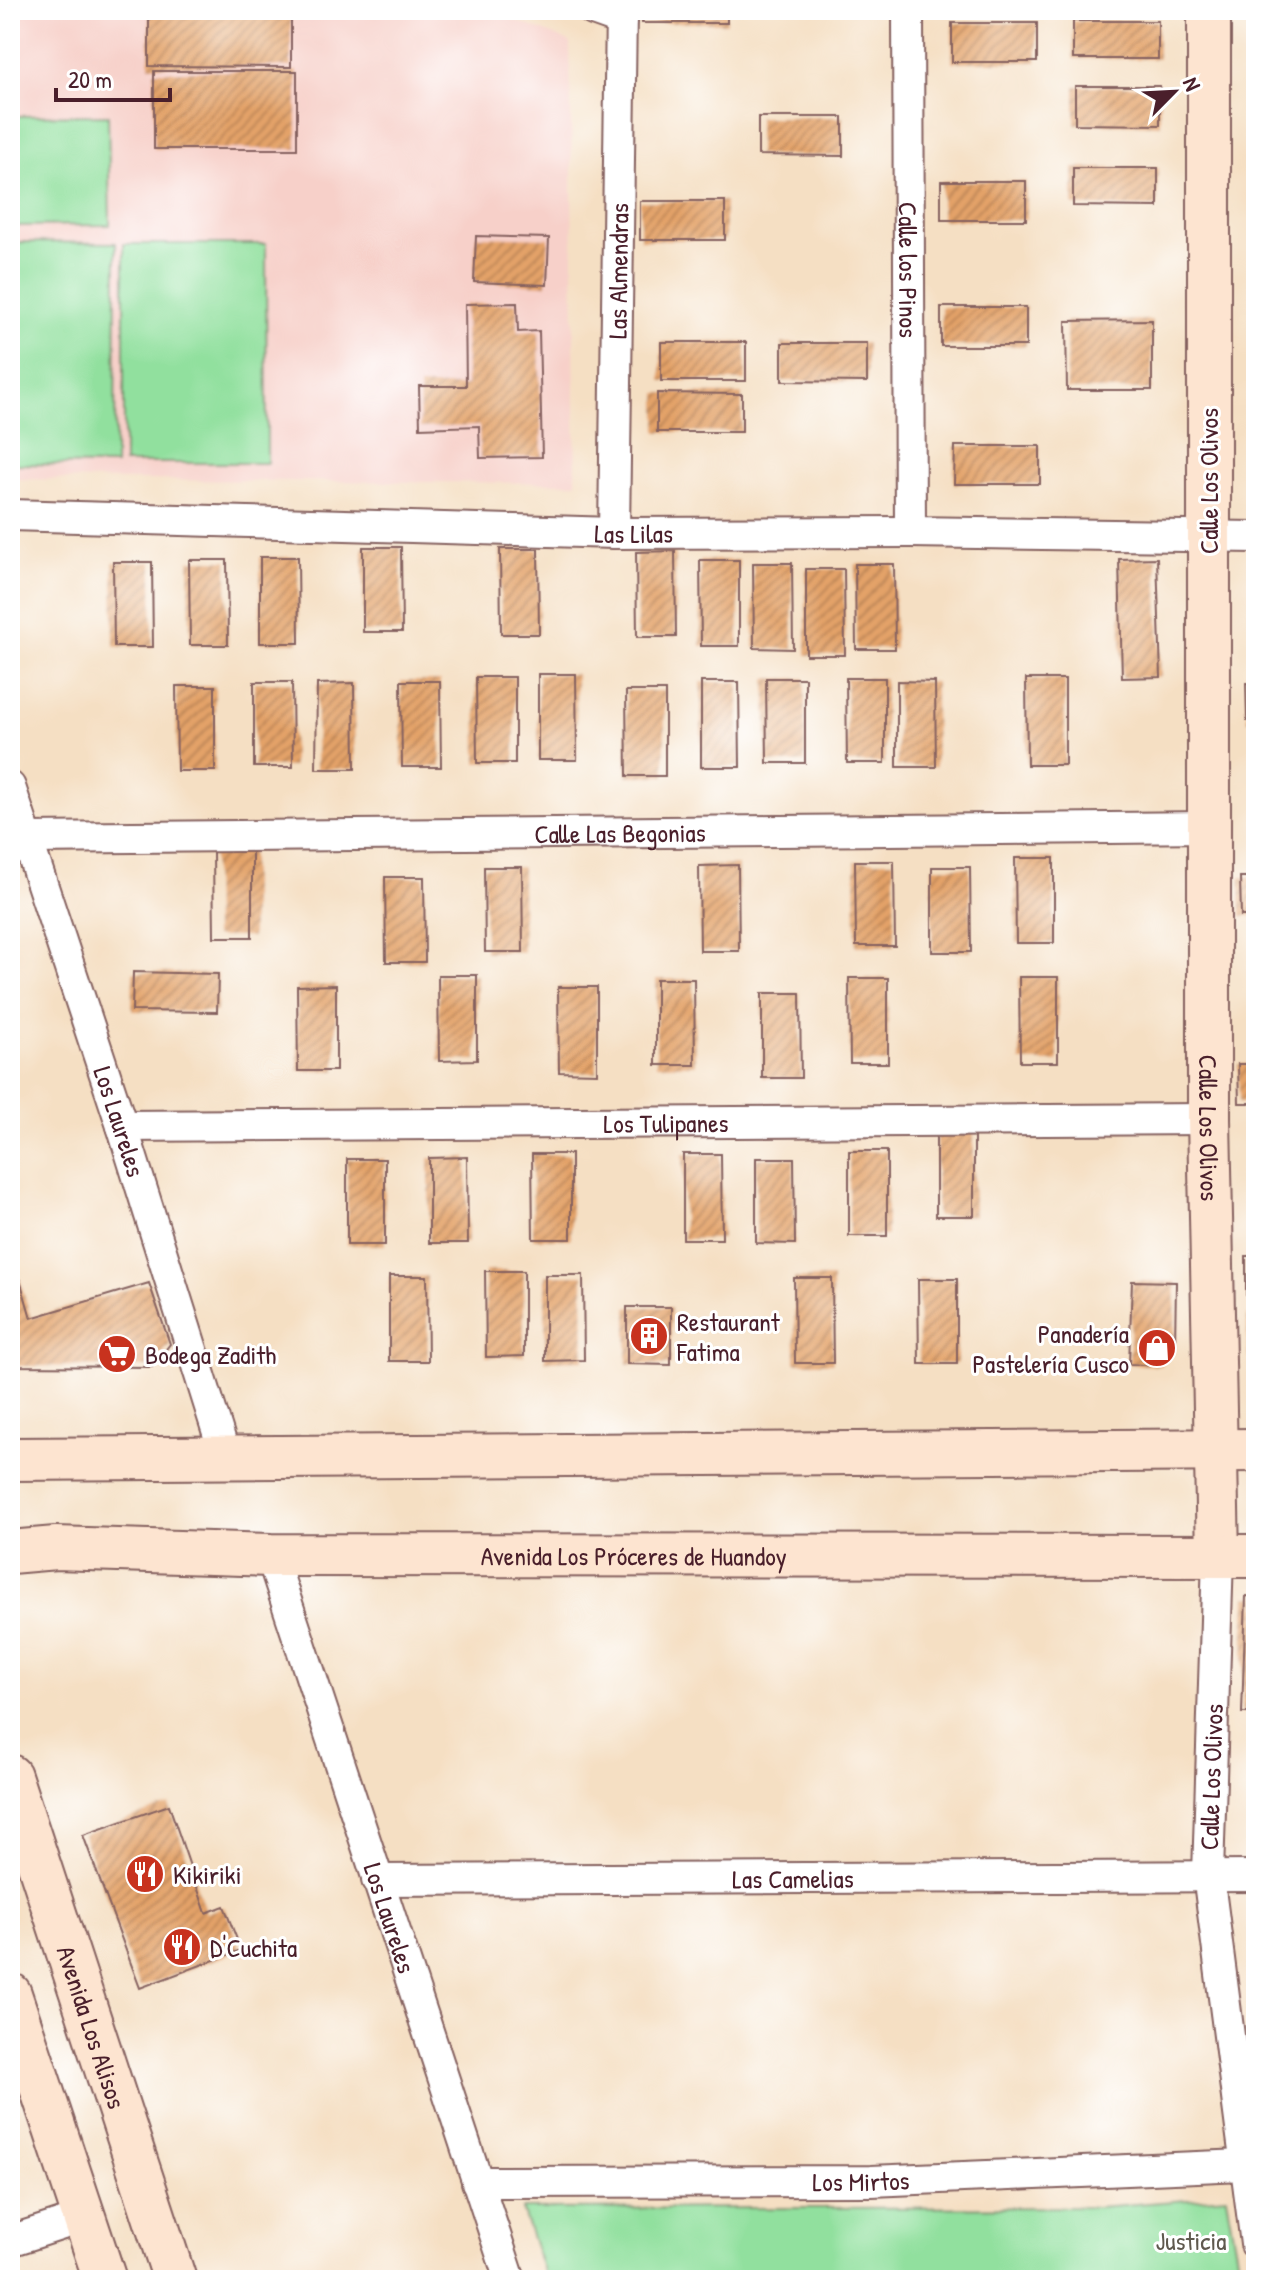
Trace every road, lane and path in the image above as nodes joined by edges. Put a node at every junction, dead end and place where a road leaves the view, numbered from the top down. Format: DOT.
graph roads {
  1 [pos="908,10"];
  2 [pos="1209,10"];
  3 [pos="611,13"];
  4 [pos="10,515"];
  5 [pos="910,532"];
  6 [pos="614,533"];
  7 [pos="1256,537"];
  8 [pos="1208,538"];
  9 [pos="10,787"];
  10 [pos="1211,827"];
  11 [pos="28,838"];
  12 [pos="1209,1119"];
  13 [pos="122,1126"];
  14 [pos="1215,1450"];
  15 [pos="1256,1450"];
  16 [pos="225,1455"];
  17 [pos="10,1459"];
  18 [pos="10,1552"];
  19 [pos="271,1555"];
  20 [pos="1237,1556"];
  21 [pos="10,1776"];
  22 [pos="1208,1874"];
  23 [pos="1256,1876"];
  24 [pos="377,1880"];
  25 [pos="10,1994"];
  26 [pos="1243,2165"];
  27 [pos="477,2182"];
  28 [pos="84,2217"];
  29 [pos="10,2241"];
  30 [pos="1256,2244"];
  31 [pos="105,2280"];
  32 [pos="175,2280"];
  33 [pos="510,2280"];
  1 -- 5 [label="street, Calle los Pinos"];
  2 -- 8 [label="main road, Calle Los Olivos"];
  3 -- 6 [label="street, Las Almendras"];
  4 -- 6 [label="street, Las Lilas"];
  5 -- 6 [label="street, Las Lilas"];
  5 -- 8 [label="street, Las Lilas"];
  7 -- 8 [label="street, Las Lilas"];
  8 -- 10 [label="main road, Calle Los Olivos"];
  9 -- 11 [label="street, Los Laureles"];
  10 -- 11 [label="street, Calle Las Begonias"];
  10 -- 12 [label="main road, Calle Los Olivos"];
  11 -- 13 [label="street, Los Laureles"];
  12 -- 13 [label="street, Los Tulipanes"];
  12 -- 14 [label="main road, Calle Los Olivos"];
  13 -- 16 [label="street, Los Laureles"];
  14 -- 15 [label="main road"];
  14 -- 16 [label="main road"];
  14 -- 20 [label="main road, Calle Los Olivos"];
  16 -- 17 [label="main road"];
  18 -- 19 [label="main road, Avenida Los Próceres de Huandoy"];
  19 -- 20 [label="main road, Avenida Los Próceres de Huandoy"];
  19 -- 24 [label="street, Los Laureles"];
  20 -- 22 [label="street, Calle Los Olivos"];
  21 -- 32 [label="main road, Avenida Los Alisos"];
  22 -- 23 [label="street, Las Camelias"];
  22 -- 24 [label="street, Las Camelias"];
  22 -- 26 [label="street, Calle Los Olivos"];
  24 -- 27 [label="street, Los Laureles"];
  25 -- 28 [label="main road"];
  26 -- 27 [label="street, Los Mirtos"];
  26 -- 30 [label="street, Calle Los Olivos"];
  27 -- 33 [label="street, Los Laureles"];
  28 -- 29 [label="street"];
  28 -- 31 [label="main road"];
}
